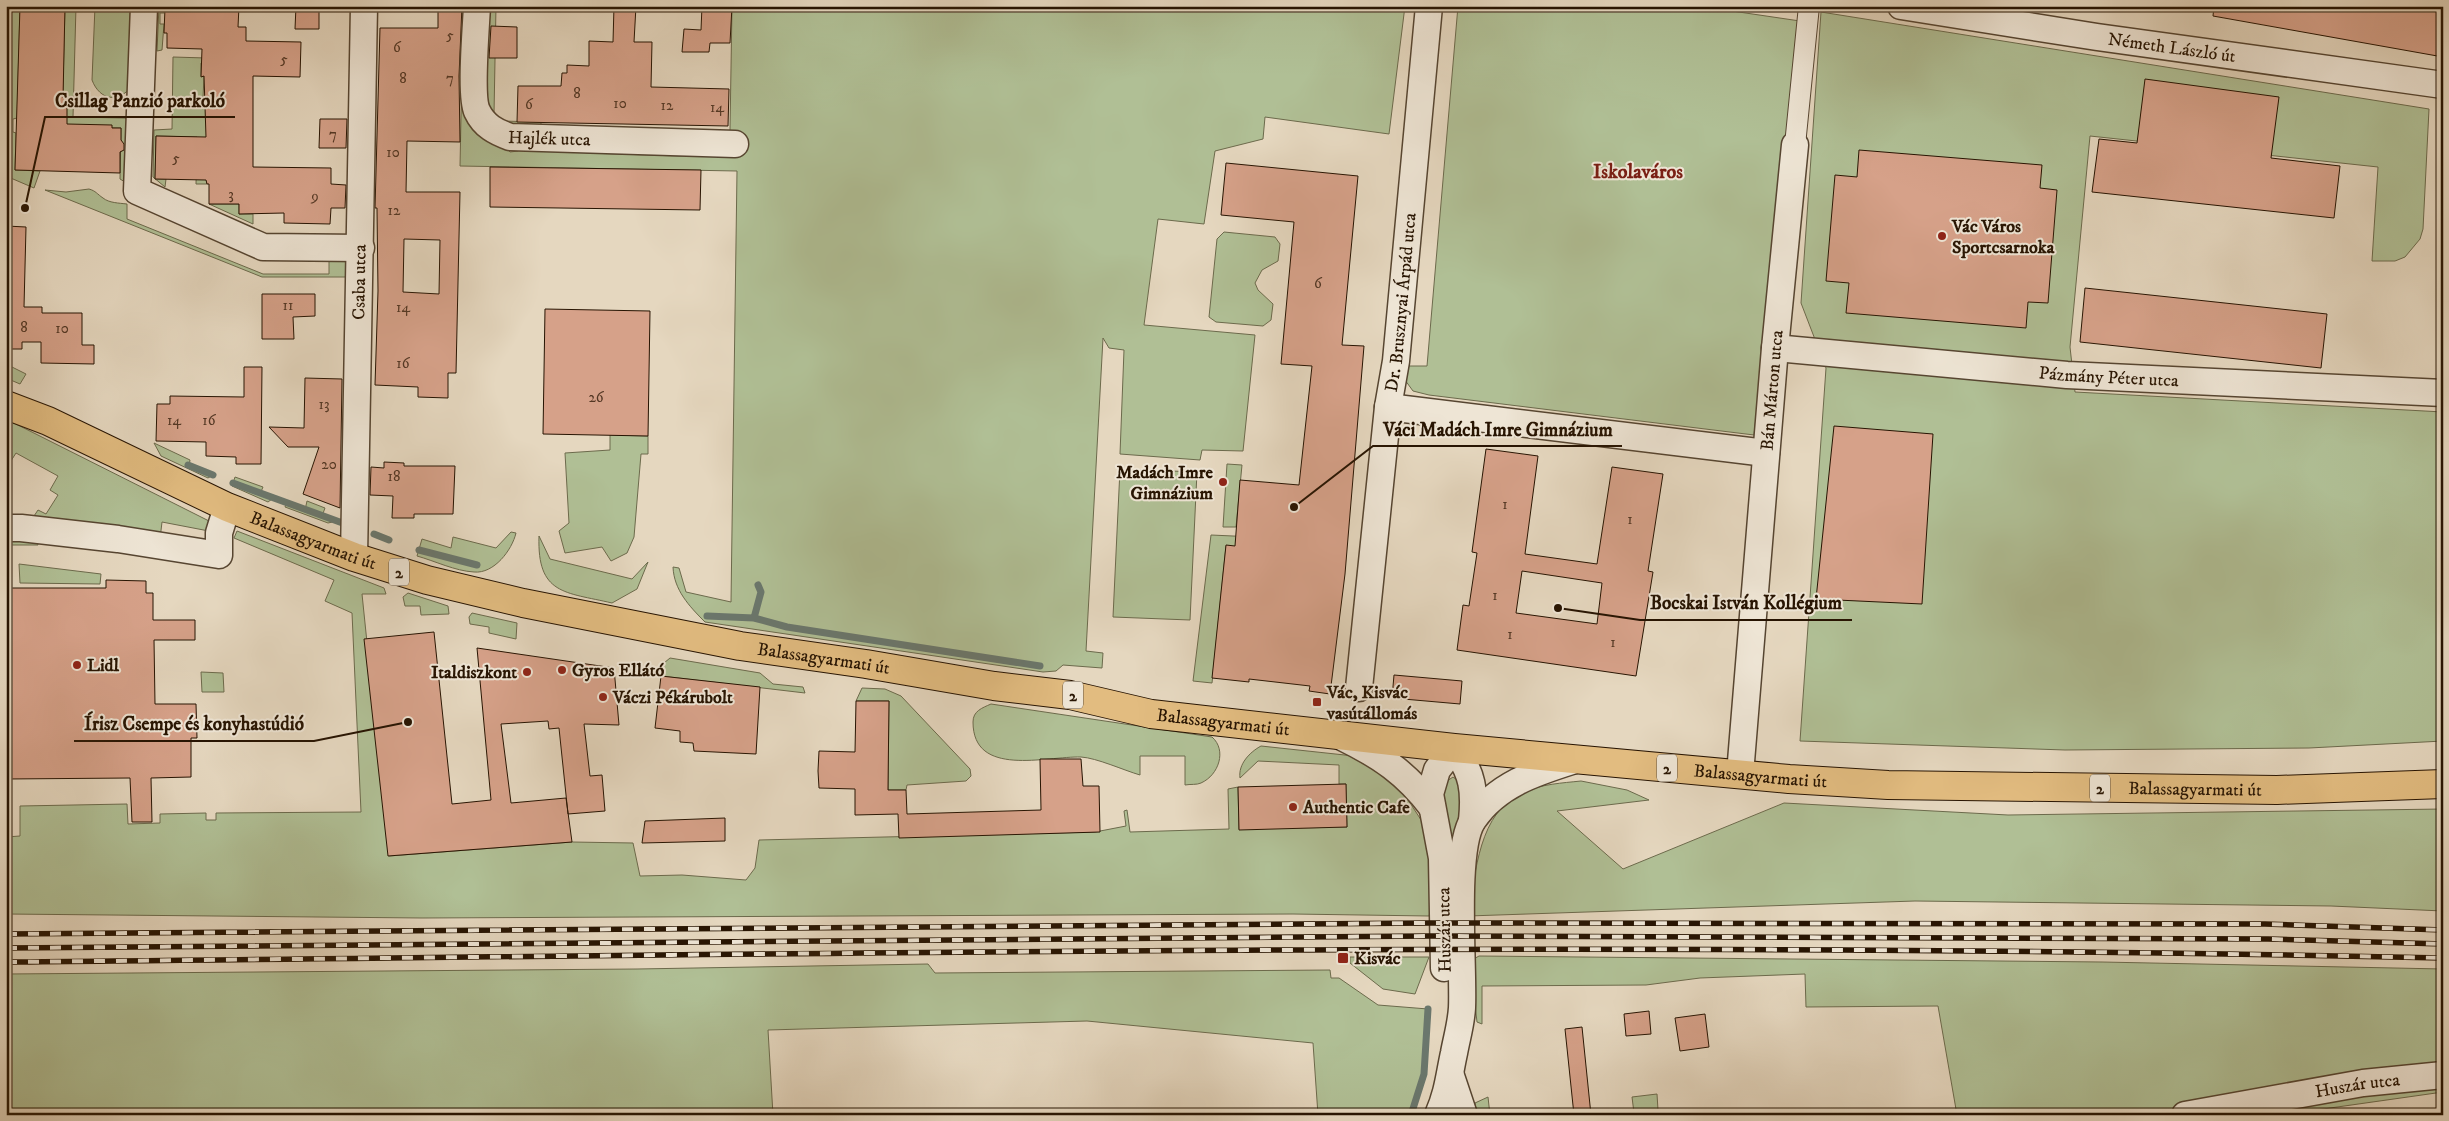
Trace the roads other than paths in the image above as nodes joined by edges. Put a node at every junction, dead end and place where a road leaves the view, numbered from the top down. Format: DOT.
graph roads {
  1 [pos="144,6"];
  2 [pos="364,6"];
  3 [pos="477,6"];
  4 [pos="1429,6"];
  5 [pos="1809,6"];
  6 [pos="1901,6"];
  7 [pos="2443,85"];
  8 [pos="735,144"];
  9 [pos="1795,145"];
  10 [pos="361,248"];
  11 [pos="1775,348"];
  12 [pos="6,393"];
  13 [pos="2443,393"];
  14 [pos="6,405"];
  15 [pos="1388,408"];
  16 [pos="48,421"];
  17 [pos="1766,453"];
  18 [pos="227,507"];
  19 [pos="6,528"];
  20 [pos="354,557"];
  21 [pos="1359,688"];
  22 [pos="1335,734"];
  23 [pos="1454,748"];
  24 [pos="1576,759"];
  25 [pos="1740,774"];
  26 [pos="2443,784"];
  27 [pos="1432,807"];
  28 [pos="1472,821"];
  29 [pos="1452,1065"];
  30 [pos="2443,1075"];
  31 [pos="1438,1115"];
  32 [pos="1464,1115"];
  33 [pos="2185,1115"];
  1 -- 10 [label="street"];
  2 -- 10 [label="street, Csaba utca"];
  3 -- 8 [label="street, Hajlék utca"];
  4 -- 15 [label="street, Dr. Brusznyai Árpád utca"];
  5 -- 9 [label="street, Bán Márton utca"];
  6 -- 7 [label="street, Németh László út"];
  9 -- 11 [label="street, Bán Márton utca"];
  10 -- 20 [label="street, Csaba utca"];
  11 -- 13 [label="street, Pázmány Péter utca"];
  11 -- 17 [label="street, Bán Márton utca"];
  12 -- 16 [label="main road, 2"];
  14 -- 16 [label="main road, 2"];
  15 -- 17 [label="street"];
  15 -- 21 [label="street, Dr. Brusznyai Árpád utca"];
  16 -- 18 [label="main road, Balassagyarmati út / 2"];
  17 -- 25 [label="street, Bán Márton utca"];
  18 -- 19 [label="street"];
  18 -- 20 [label="main road, Balassagyarmati út / 2"];
  20 -- 22 [label="main road, Balassagyarmati út / 2"];
  22 -- 23 [label="main road, Balassagyarmati út / 2"];
  22 -- 27 [label="street, Huszár utca"];
  23 -- 24 [label="main road, Balassagyarmati út / 2"];
  23 -- 27 [label="street, Huszár utca"];
  23 -- 28 [label="street, Huszár utca"];
  24 -- 25 [label="main road, Balassagyarmati út / 2"];
  24 -- 28 [label="street, Huszár utca"];
  25 -- 26 [label="main road, Balassagyarmati út / 2"];
  27 -- 29 [label="street, Huszár utca"];
  28 -- 29 [label="street, Huszár utca"];
  29 -- 31 [label="street, Huszár utca"];
  29 -- 32 [label="street"];
  30 -- 33 [label="street, Huszár utca"];
}
